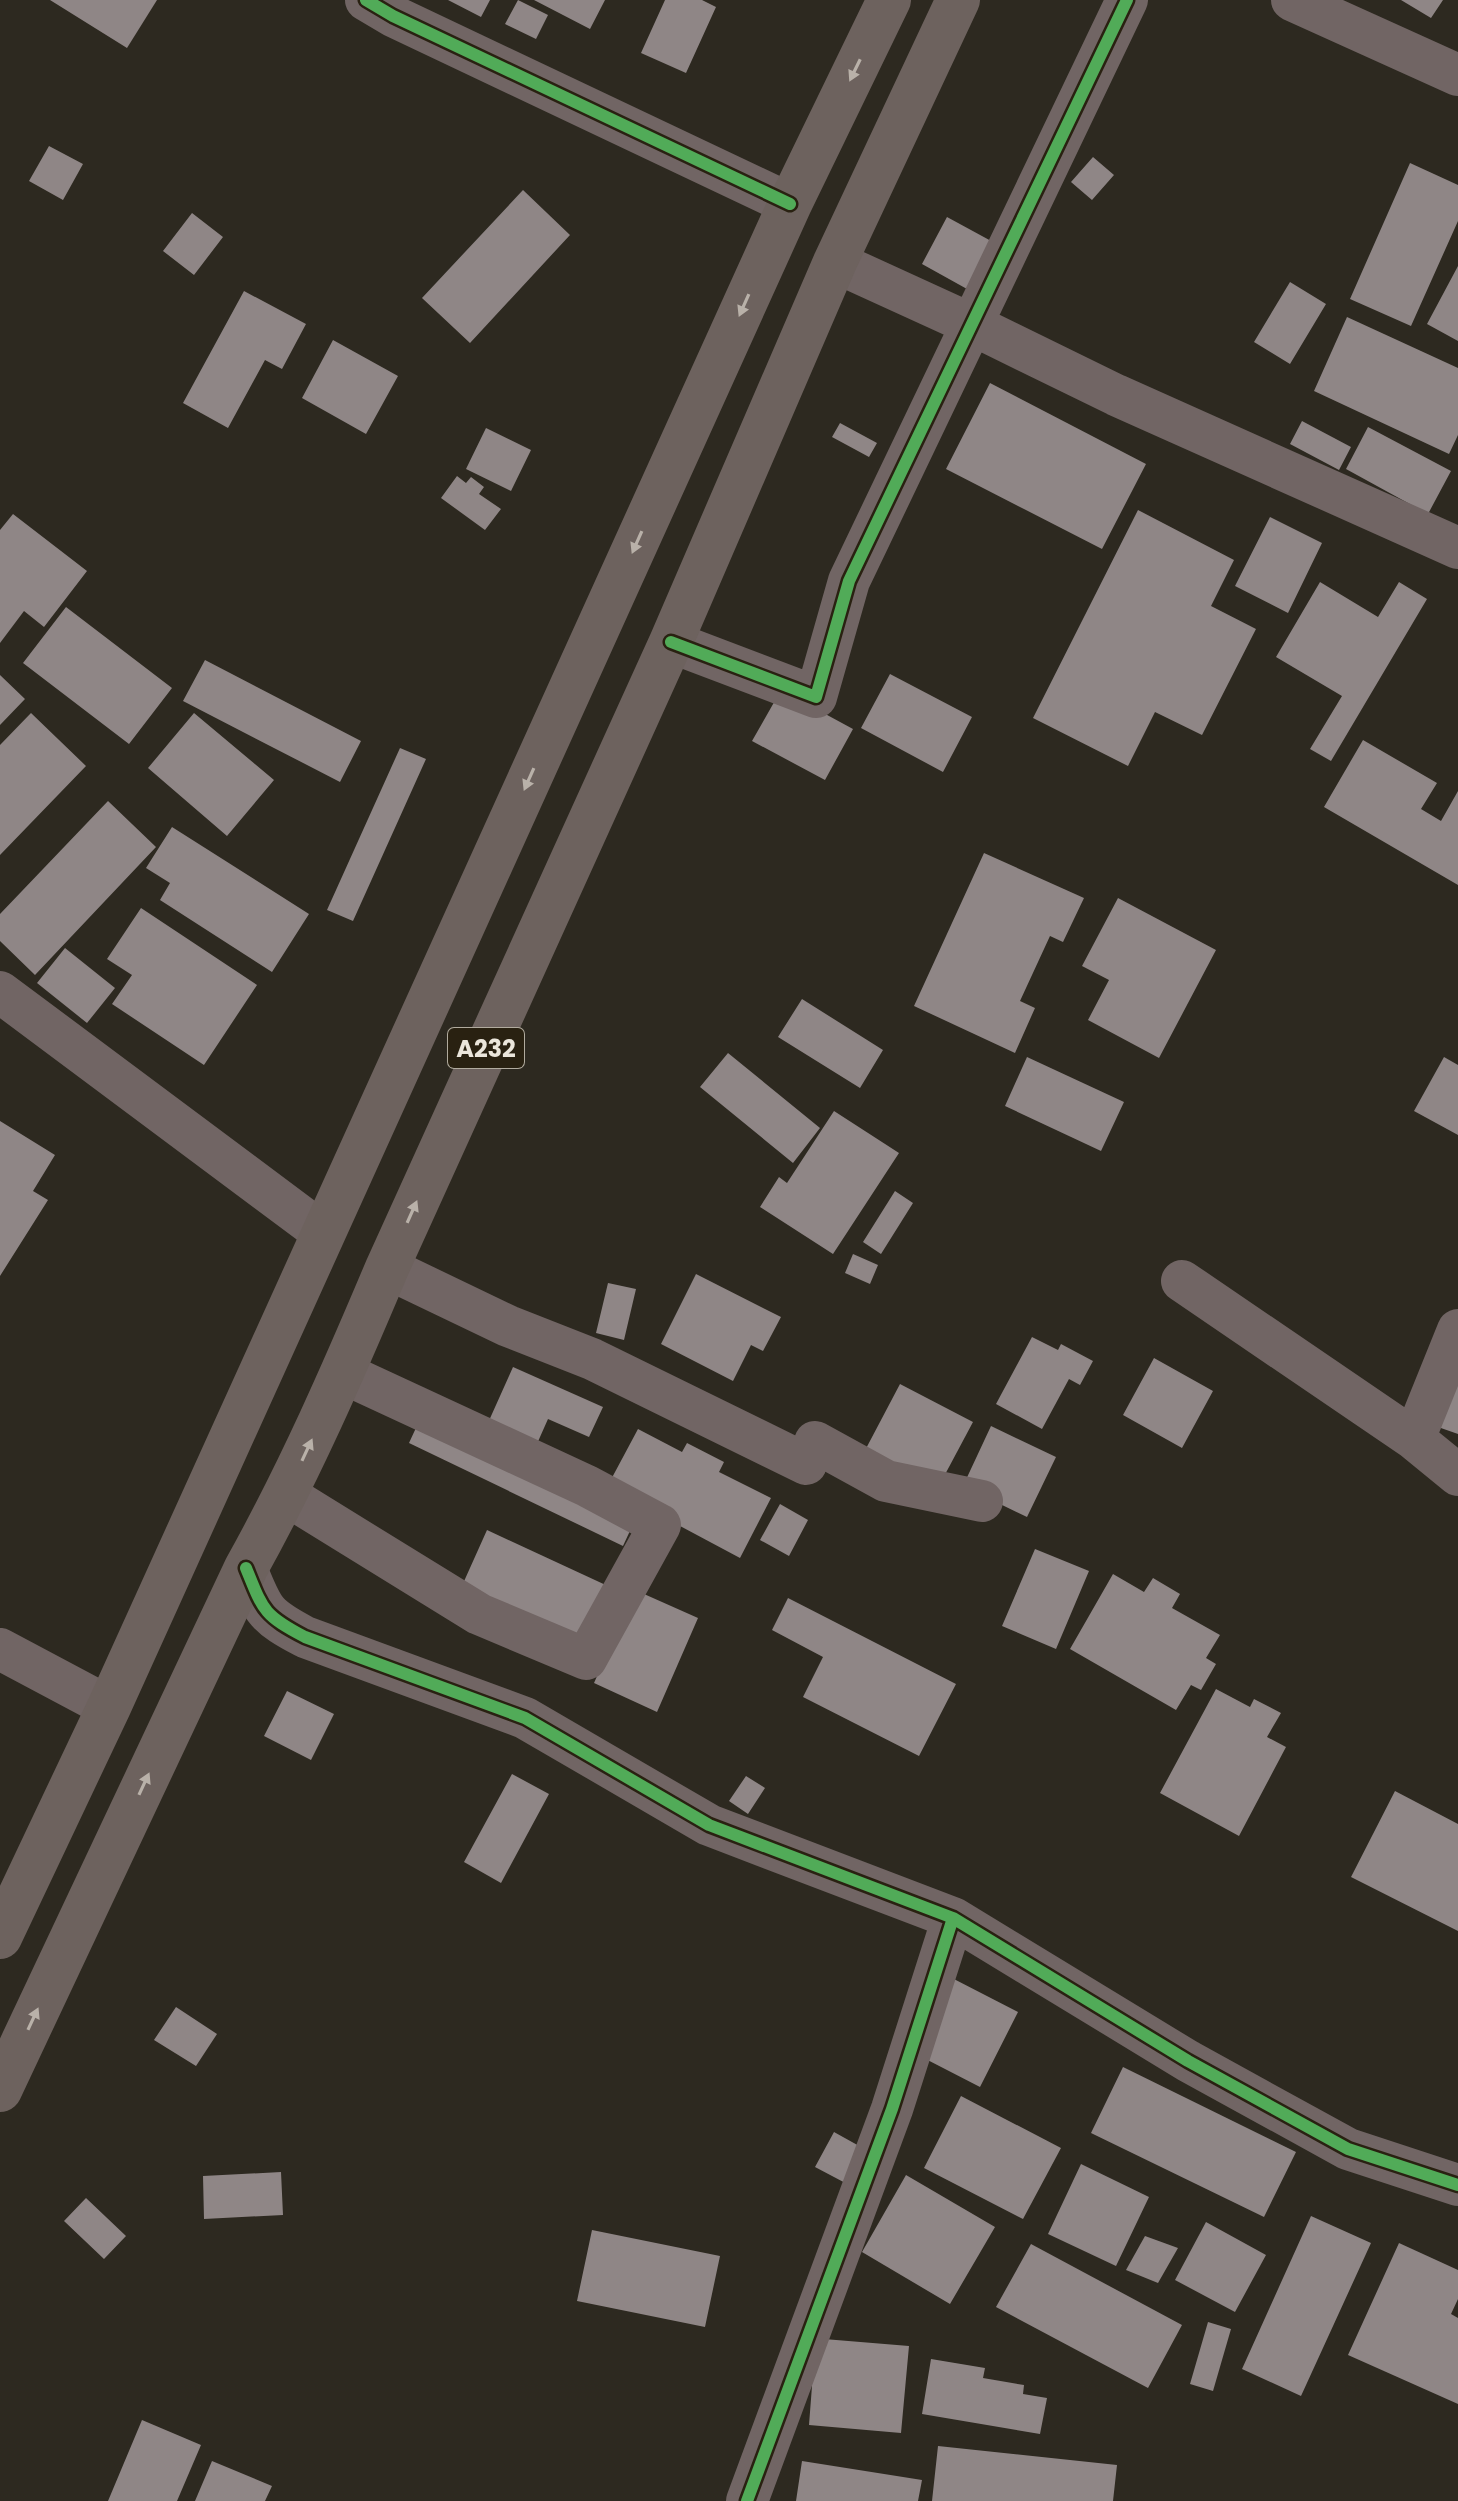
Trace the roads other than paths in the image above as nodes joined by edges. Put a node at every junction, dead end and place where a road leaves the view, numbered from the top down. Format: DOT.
graph roads {
  1 [pos="366,0"];
  2 [pos="889,0"];
  3 [pos="958,0"];
  4 [pos="1127,0"];
  5 [pos="1292,0"];
  6 [pos="1453,59"];
  7 [pos="790,204"];
  8 [pos="835,262"];
  9 [pos="973,325"];
  10 [pos="1458,548"];
  11 [pos="671,642"];
  12 [pos="0,992"];
  13 [pos="323,1233"];
  14 [pos="387,1268"];
  15 [pos="1182,1281"];
  16 [pos="1458,1330"];
  17 [pos="343,1373"];
  18 [pos="1414,1439"];
  19 [pos="1458,1475"];
  20 [pos="286,1495"];
  21 [pos="982,1501"];
  22 [pos="246,1568"];
  23 [pos="0,1649"];
  24 [pos="109,1707"];
  25 [pos="953,1918"];
  26 [pos="0,1937"];
  27 [pos="0,2090"];
  28 [pos="1458,2185"];
  29 [pos="747,2501"];
  1 -- 7 [label="street"];
  2 -- 7 [label="highway, A232, one-way"];
  3 -- 8 [label="highway, A232"];
  4 -- 9 [label="street"];
  5 -- 6 [label="street"];
  7 -- 13 [label="highway, A232, one-way"];
  8 -- 9 [label="street"];
  8 -- 11 [label="highway, A232"];
  9 -- 10 [label="street"];
  9 -- 11 [label="street"];
  14 -- 11 [label="highway, A232, one-way"];
  12 -- 13 [label="street"];
  13 -- 24 [label="highway, A232"];
  14 -- 17 [label="highway, A232"];
  14 -- 21 [label="street"];
  15 -- 18 [label="street"];
  16 -- 18 [label="street"];
  20 -- 17 [label="highway, A232, one-way"];
  17 -- 20 [label="street"];
  18 -- 19 [label="street"];
  20 -- 22 [label="highway, A232"];
  22 -- 25 [label="street"];
  27 -- 22 [label="highway, A232, one-way"];
  23 -- 24 [label="street"];
  24 -- 26 [label="highway, A232"];
  25 -- 28 [label="street"];
  25 -- 29 [label="street"];
}
